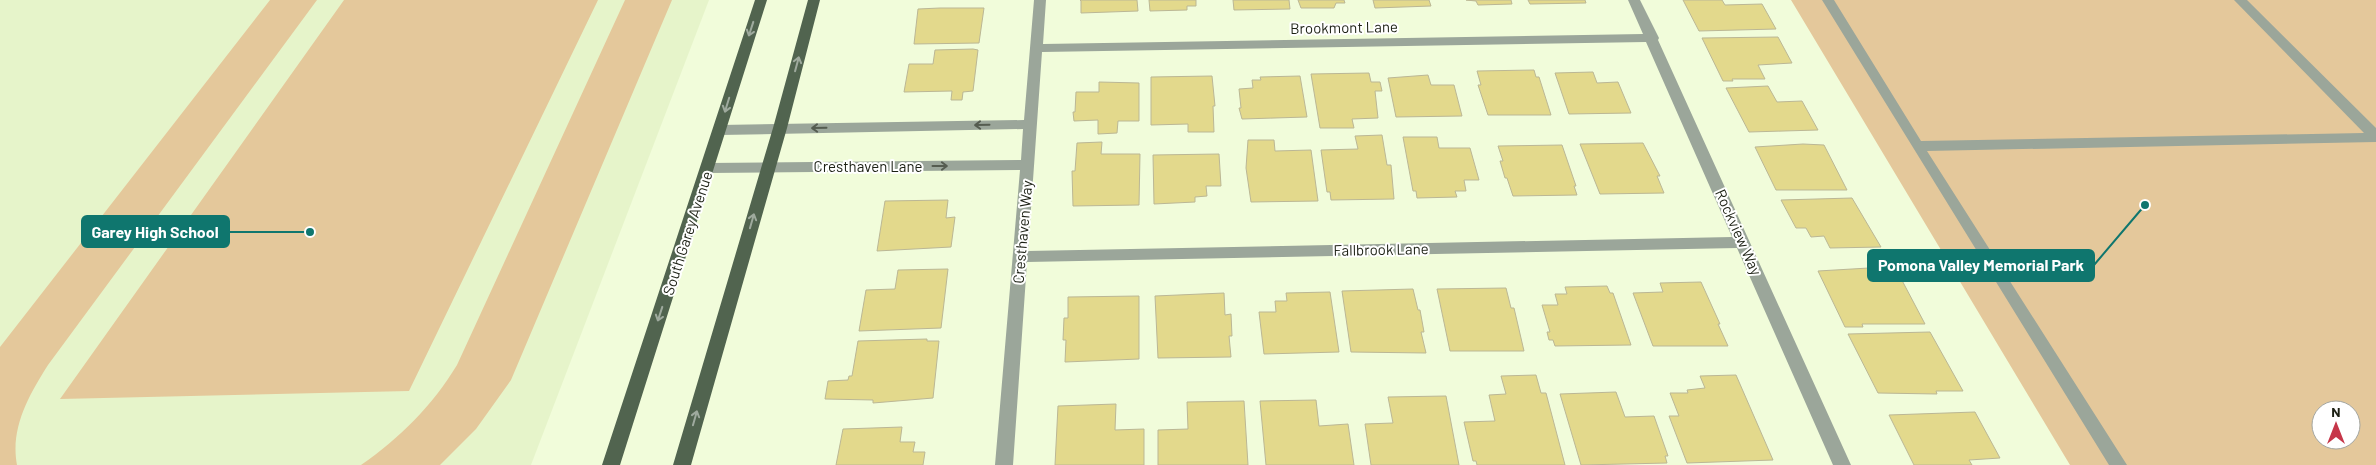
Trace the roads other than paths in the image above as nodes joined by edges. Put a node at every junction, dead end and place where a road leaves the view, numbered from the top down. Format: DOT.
graph roads {
  1 [pos="761,0"];
  2 [pos="814,0"];
  3 [pos="1040,0"];
  4 [pos="1634,0"];
  5 [pos="1828,0"];
  6 [pos="2240,0"];
  7 [pos="1653,38"];
  8 [pos="1036,48"];
  9 [pos="1031,124"];
  10 [pos="780,128"];
  11 [pos="720,130"];
  12 [pos="2376,137"];
  13 [pos="1917,146"];
  14 [pos="1028,165"];
  15 [pos="768,167"];
  16 [pos="708,168"];
  17 [pos="1743,242"];
  18 [pos="1019,257"];
  19 [pos="611,465"];
  20 [pos="682,465"];
  21 [pos="1004,465"];
  22 [pos="1842,465"];
  23 [pos="2118,465"];
  1 -- 11 [label="main road, South Garey Avenue, one-way"];
  10 -- 2 [label="main road, one-way"];
  3 -- 8 [label="street, Cresthaven Way"];
  4 -- 7 [label="street, Rockview Way"];
  5 -- 13 [label="street"];
  6 -- 12 [label="street"];
  7 -- 8 [label="street, Brookmont Lane"];
  7 -- 17 [label="street, Rockview Way"];
  8 -- 9 [label="street, Cresthaven Way"];
  9 -- 10 [label="street, one-way"];
  9 -- 14 [label="street, Cresthaven Way"];
  10 -- 11 [label="street"];
  10 -- 15 [label="main road"];
  11 -- 16 [label="main road, South Garey Avenue"];
  12 -- 13 [label="street"];
  13 -- 23 [label="street"];
  15 -- 14 [label="street, Cresthaven Lane, one-way"];
  14 -- 18 [label="street, Cresthaven Way"];
  15 -- 16 [label="street, Cresthaven Lane"];
  20 -- 15 [label="main road, one-way"];
  16 -- 19 [label="main road, South Garey Avenue, one-way"];
  17 -- 18 [label="street, Fallbrook Lane"];
  17 -- 22 [label="street, Rockview Way"];
  18 -- 21 [label="street, Cresthaven Way"];
}
